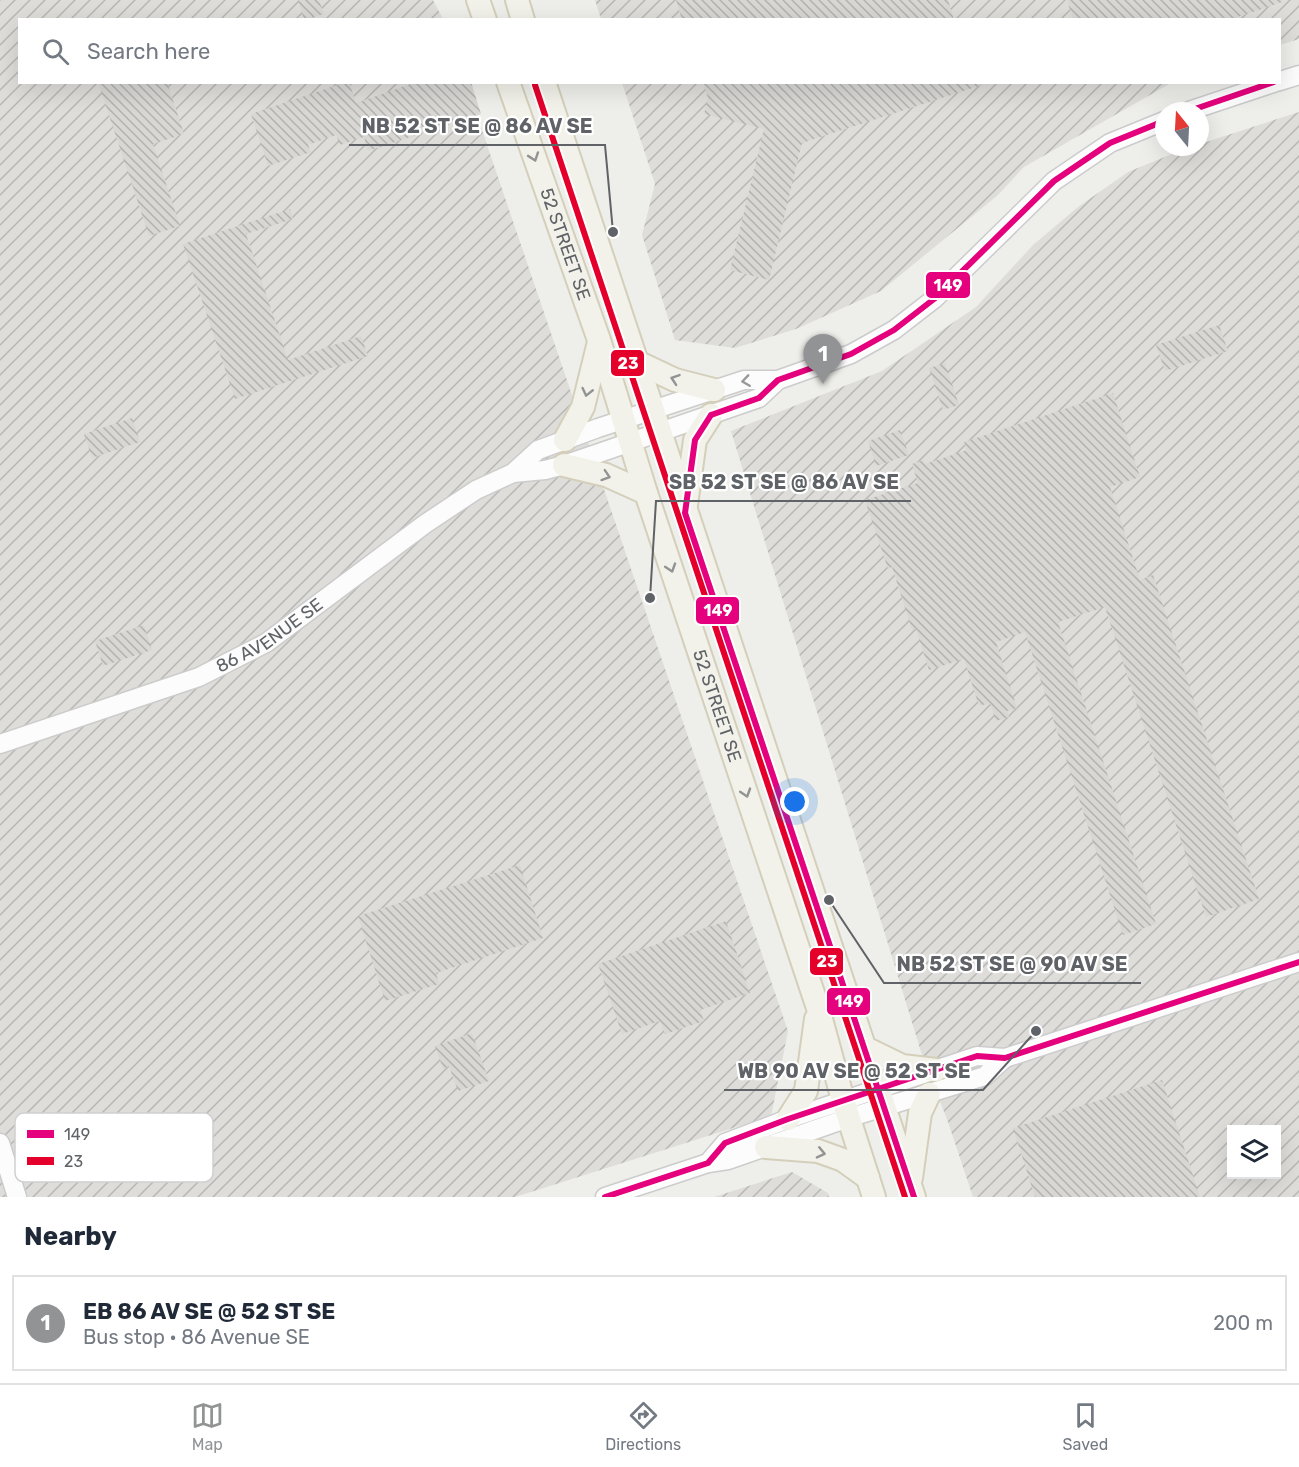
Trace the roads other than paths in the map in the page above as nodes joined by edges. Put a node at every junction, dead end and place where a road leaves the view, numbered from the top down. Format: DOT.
graph roads {
  1 [pos="478,0"];
  2 [pos="517,0"];
  3 [pos="484,18"];
  4 [pos="522,18"];
  5 [pos="1299,75"];
  6 [pos="1281,81"];
  7 [pos="509,84"];
  8 [pos="545,84"];
  9 [pos="1272,84"];
  10 [pos="1209,104"];
  11 [pos="1155,125"];
  12 [pos="599,340"];
  13 [pos="637,362"];
  14 [pos="778,380"];
  15 [pos="714,390"];
  16 [pos="711,415"];
  17 [pos="624,420"];
  18 [pos="656,422"];
  19 [pos="565,440"];
  20 [pos="631,441"];
  21 [pos="564,465"];
  22 [pos="513,473"];
  23 [pos="646,493"];
  24 [pos="685,513"];
  25 [pos="0,744"];
  26 [pos="1299,962"];
  27 [pos="818,1008"];
  28 [pos="865,1048"];
  29 [pos="1005,1058"];
  30 [pos="936,1070"];
  31 [pos="929,1094"];
  32 [pos="881,1098"];
  33 [pos="845,1109"];
  34 [pos="788,1119"];
  35 [pos="0,1143"];
  36 [pos="766,1146"];
  37 [pos="708,1163"];
  38 [pos="871,1188"];
  39 [pos="912,1191"];
  40 [pos="17,1197"];
  41 [pos="605,1197"];
  1 -- 3 [label="main road"];
  2 -- 4 [label="main road"];
  5 -- 6 [label="street"];
  7 -- 12 [label="main road, 52 STREET SE, one-way"];
  8 -- 13 [label="main road, 52 STREET SE"];
  9 -- 10 [label="street"];
  11 -- 14 [label="street, 86 AVENUE SE"];
  12 -- 17 [label="main road, 52 STREET SE"];
  12 -- 19 [label="main road, one-way"];
  15 -- 13 [label="main road, one-way"];
  13 -- 18 [label="main road, 52 STREET SE"];
  14 -- 15 [label="street, 86 AVENUE SE, one-way"];
  14 -- 16 [label="street, 86 AVENUE SE"];
  15 -- 18 [label="street, 86 AVENUE SE"];
  16 -- 18 [label="street, 86 AVENUE SE"];
  16 -- 24 [label="main road"];
  17 -- 18 [label="street, 86 AVENUE SE"];
  17 -- 19 [label="street, 86 AVENUE SE"];
  17 -- 20 [label="main road, 52 STREET SE"];
  18 -- 20 [label="street, 86 AVENUE SE"];
  18 -- 24 [label="main road, 52 STREET SE"];
  19 -- 22 [label="street, 86 AVENUE SE"];
  20 -- 21 [label="street, 86 AVENUE SE"];
  20 -- 23 [label="main road, 52 STREET SE"];
  21 -- 22 [label="street, 86 AVENUE SE"];
  21 -- 23 [label="main road, one-way"];
  22 -- 25 [label="street, 86 AVENUE SE"];
  23 -- 27 [label="main road, 52 STREET SE, one-way"];
  24 -- 28 [label="main road, 52 STREET SE"];
  26 -- 29 [label="street"];
  27 -- 33 [label="main road, 52 STREET SE"];
  27 -- 34 [label="main road"];
  28 -- 30 [label="main road"];
  28 -- 32 [label="main road, 52 STREET SE"];
  29 -- 30 [label="street"];
  29 -- 31 [label="street"];
  30 -- 32 [label="street"];
  31 -- 32 [label="street"];
  31 -- 39 [label="main road"];
  32 -- 33 [label="street"];
  32 -- 39 [label="main road, 52 STREET SE"];
  33 -- 34 [label="street"];
  33 -- 36 [label="street"];
  33 -- 38 [label="main road, 52 STREET SE"];
  34 -- 37 [label="street"];
  35 -- 40 [label="street"];
  36 -- 37 [label="street"];
  36 -- 38 [label="main road, one-way"];
  37 -- 41 [label="street"];
}
